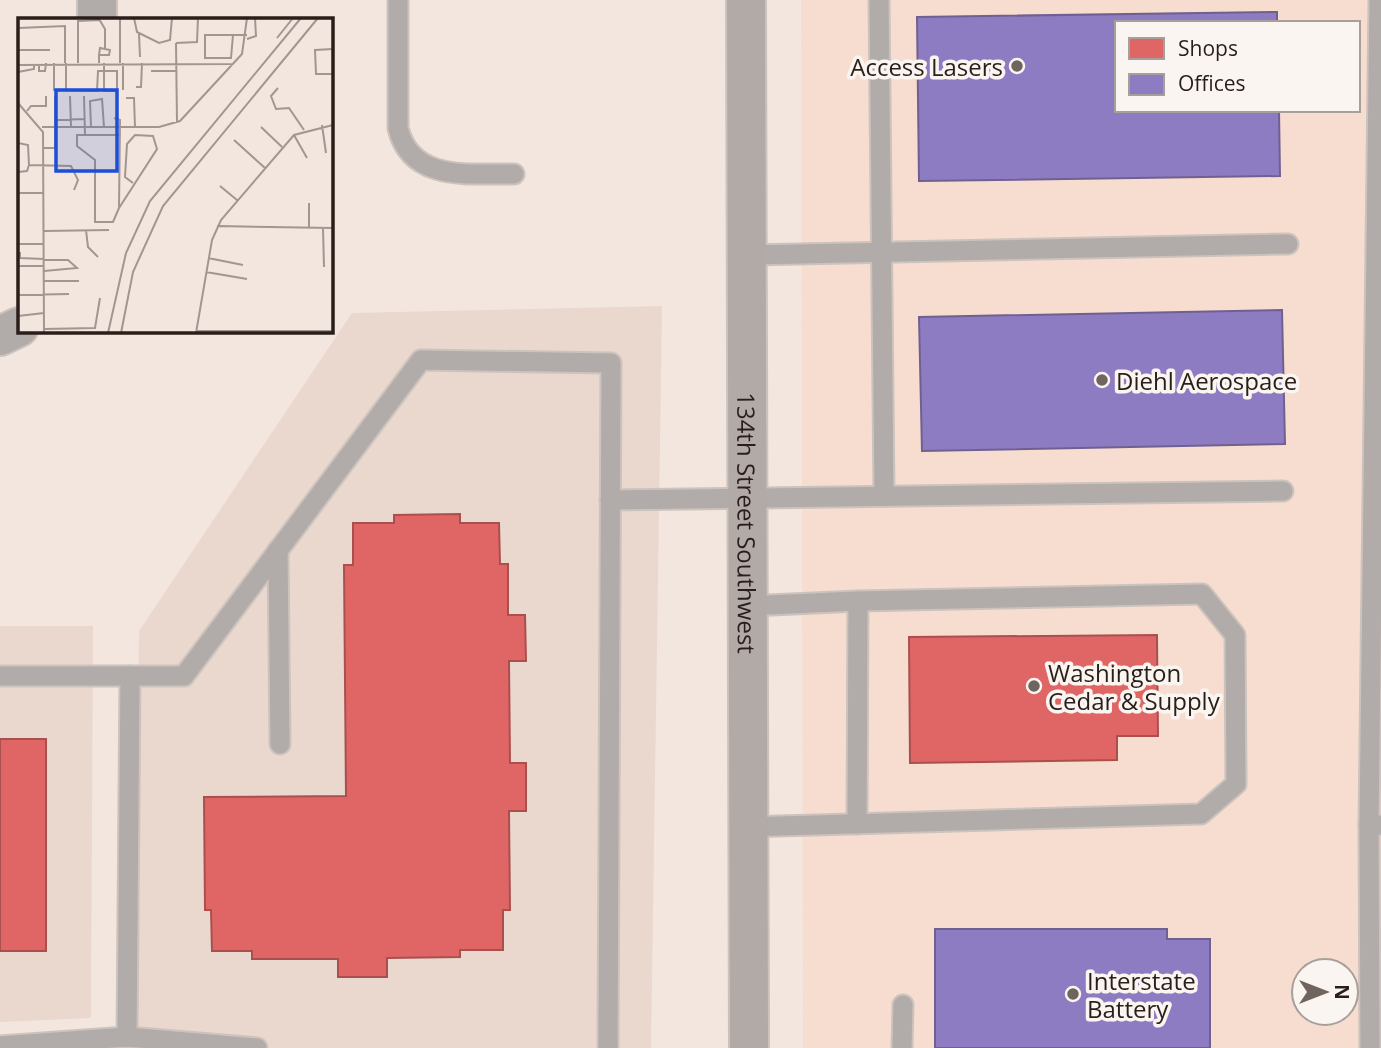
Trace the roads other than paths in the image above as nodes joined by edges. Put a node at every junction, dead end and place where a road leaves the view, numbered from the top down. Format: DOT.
graph roads {
  1 [pos="97,0"];
  2 [pos="398,0"];
  3 [pos="746,0"];
  4 [pos="879,0"];
  5 [pos="1379,0"];
  6 [pos="97,18"];
  7 [pos="514,174"];
  8 [pos="1379,177"];
  9 [pos="1288,244"];
  10 [pos="882,252"];
  11 [pos="747,255"];
  12 [pos="18,327"];
  13 [pos="0,336"];
  14 [pos="1283,491"];
  15 [pos="884,496"];
  16 [pos="748,498"];
  17 [pos="610,500"];
  18 [pos="278,550"];
  19 [pos="858,601"];
  20 [pos="748,606"];
  21 [pos="0,676"];
  22 [pos="130,676"];
  23 [pos="1375,715"];
  24 [pos="280,744"];
  25 [pos="857,824"];
  26 [pos="1375,825"];
  27 [pos="748,827"];
  28 [pos="903,1005"];
  29 [pos="127,1037"];
  30 [pos="0,1046"];
  31 [pos="257,1048"];
  32 [pos="608,1048"];
  33 [pos="749,1048"];
  34 [pos="902,1048"];
  35 [pos="1370,1048"];
  1 -- 6 [label="street"];
  2 -- 7 [label="lane"];
  3 -- 11 [label="street, 134th Street Southwest"];
  4 -- 10 [label="lane"];
  5 -- 8 [label="lane"];
  8 -- 23 [label="lane"];
  9 -- 10 [label="lane"];
  10 -- 11 [label="lane"];
  10 -- 15 [label="lane"];
  11 -- 16 [label="street, 134th Street Southwest"];
  12 -- 13 [label="street"];
  14 -- 15 [label="lane"];
  15 -- 16 [label="lane"];
  16 -- 17 [label="lane"];
  16 -- 20 [label="street, 134th Street Southwest"];
  17 -- 18 [label="lane"];
  17 -- 32 [label="lane"];
  18 -- 22 [label="lane"];
  18 -- 24 [label="lane"];
  19 -- 20 [label="lane"];
  19 -- 25 [label="lane"];
  19 -- 25 [label="lane"];
  20 -- 27 [label="street, 134th Street Southwest"];
  21 -- 22 [label="lane"];
  22 -- 29 [label="lane"];
  23 -- 26 [label="lane"];
  25 -- 27 [label="lane"];
  26 -- 35 [label="lane"];
  27 -- 33 [label="street, 134th Street Southwest"];
  28 -- 34 [label="lane"];
  29 -- 30 [label="lane"];
  29 -- 31 [label="lane"];
}
